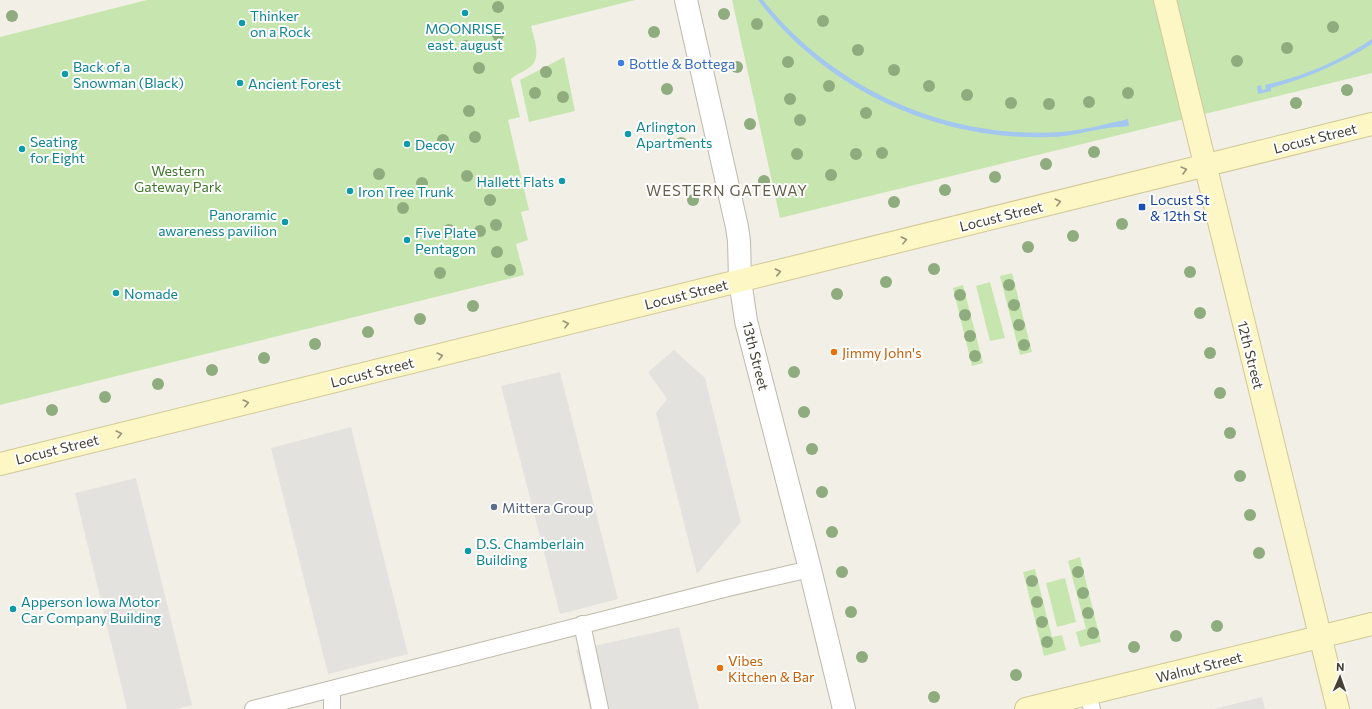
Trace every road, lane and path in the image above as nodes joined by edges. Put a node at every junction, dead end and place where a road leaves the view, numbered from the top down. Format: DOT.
graph roads {
  1 [pos="686,0"];
  2 [pos="1165,0"];
  3 [pos="1372,124"];
  4 [pos="1204,165"];
  5 [pos="740,280"];
  6 [pos="0,464"];
  7 [pos="810,569"];
  8 [pos="582,624"];
  9 [pos="1372,624"];
  10 [pos="1321,637"];
  11 [pos="332,690"];
  12 [pos="1090,701"];
  13 [pos="254,709"];
  14 [pos="332,709"];
  15 [pos="600,709"];
  16 [pos="844,709"];
  17 [pos="1026,709"];
  18 [pos="1338,709"];
  1 -- 5 [label="street, 13th Street"];
  2 -- 4 [label="main road, 12th Street"];
  3 -- 4 [label="main road, Locust Street"];
  5 -- 4 [label="main road, Locust Street, one-way"];
  4 -- 10 [label="main road, 12th Street"];
  6 -- 5 [label="main road, Locust Street, one-way"];
  5 -- 7 [label="street, 13th Street"];
  7 -- 8 [label="lane"];
  7 -- 16 [label="street, 13th Street"];
  8 -- 11 [label="lane"];
  8 -- 15 [label="lane"];
  9 -- 10 [label="main road, Walnut Street"];
  10 -- 12 [label="main road, Walnut Street"];
  10 -- 18 [label="main road, 12th Street"];
  11 -- 13 [label="lane"];
  11 -- 14 [label="lane"];
  12 -- 17 [label="main road, Walnut Street"];
}
